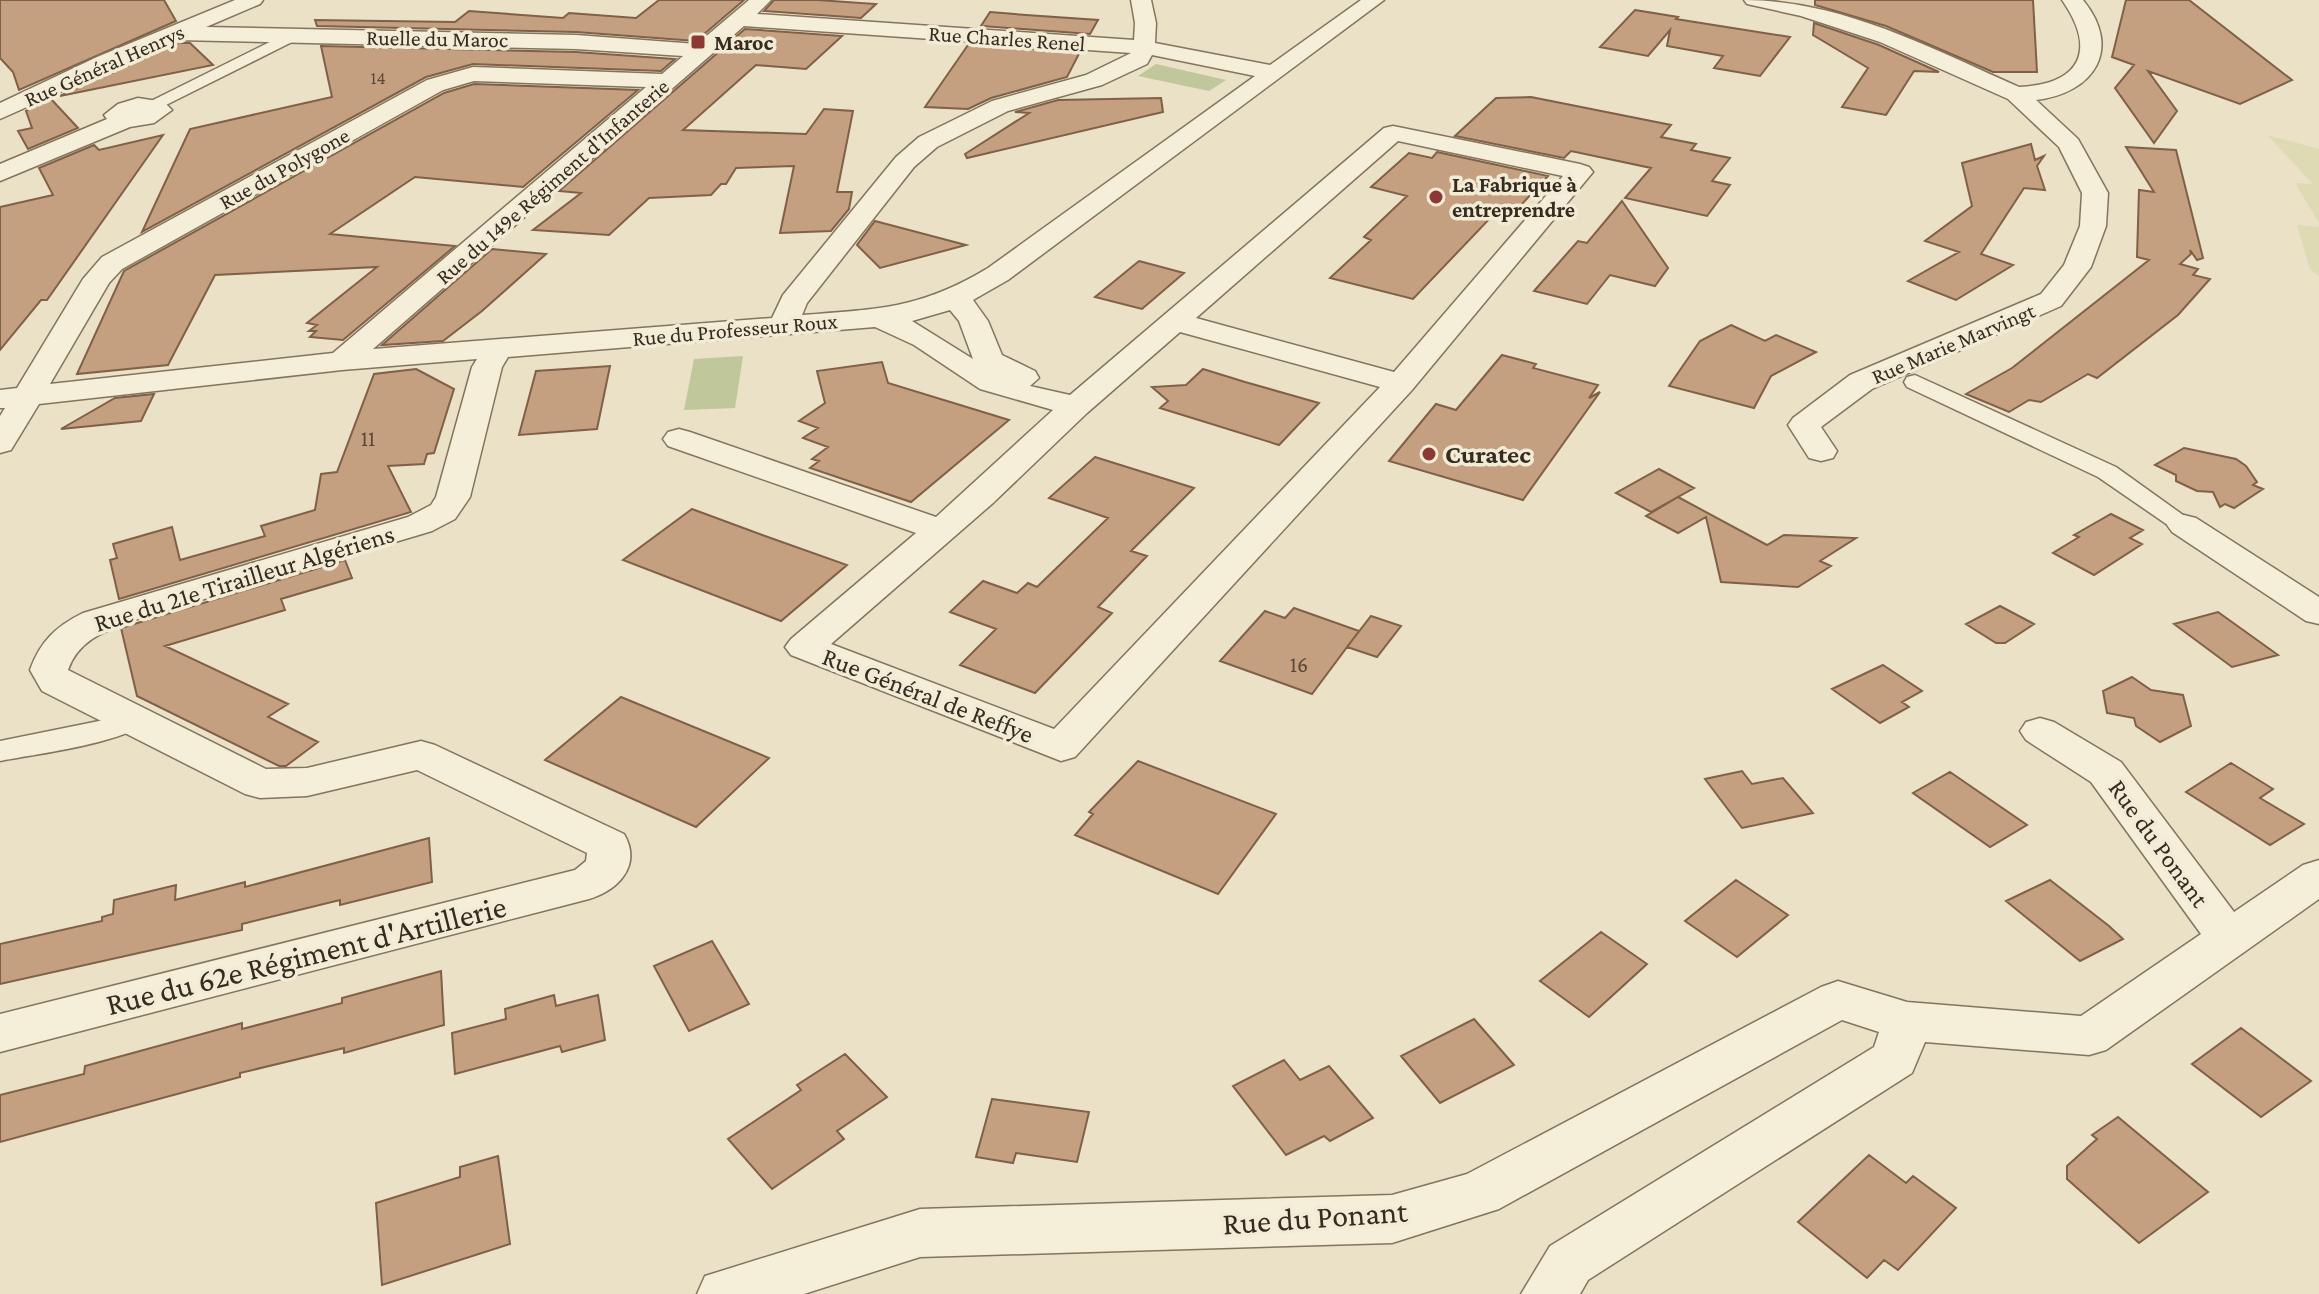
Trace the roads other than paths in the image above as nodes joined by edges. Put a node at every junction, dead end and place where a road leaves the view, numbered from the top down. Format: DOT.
graph roads {
  1 [pos="253,0"];
  2 [pos="761,0"];
  3 [pos="1141,0"];
  4 [pos="1374,0"];
  5 [pos="1754,0"];
  6 [pos="2072,0"];
  7 [pos="739,19"];
  8 [pos="171,33"];
  9 [pos="294,35"];
  10 [pos="1144,47"];
  11 [pos="703,51"];
  12 [pos="1274,73"];
  13 [pos="669,81"];
  14 [pos="2016,94"];
  15 [pos="152,105"];
  16 [pos="0,112"];
  17 [pos="0,173"];
  18 [pos="957,299"];
  19 [pos="875,318"];
  20 [pos="1174,321"];
  21 [pos="783,325"];
  22 [pos="498,349"];
  23 [pos="342,361"];
  24 [pos="1915,382"];
  25 [pos="1401,383"];
  26 [pos="14,397"];
  27 [pos="1076,406"];
  28 [pos="679,439"];
  29 [pos="0,443"];
  30 [pos="1821,451"];
  31 [pos="2184,525"];
  32 [pos="941,530"];
  33 [pos="2319,613"];
  34 [pos="132,720"];
  35 [pos="2040,731"];
  36 [pos="0,751"];
  37 [pos="608,868"];
  38 [pos="2319,876"];
  39 [pos="2229,939"];
  40 [pos="1907,1021"];
  41 [pos="0,1033"];
  42 [pos="725,1294"];
  43 [pos="1549,1294"];
  1 -- 8 [label="street, Rue Général Henrys"];
  2 -- 7 [label="street, Rue du 149e Régiment d'Infanterie"];
  3 -- 10 [label="street"];
  4 -- 12 [label="street, Rue du Professeur Roux"];
  5 -- 14 [label="street, Rue Marie Marvingt"];
  6 -- 14 [label="street"];
  7 -- 10 [label="street, Rue Charles Renel"];
  7 -- 11 [label="street, Rue du 149e Régiment d'Infanterie"];
  8 -- 9 [label="street, Ruelle du Maroc"];
  8 -- 16 [label="street, Rue Général Henrys"];
  9 -- 11 [label="street, Ruelle du Maroc"];
  9 -- 15 [label="street"];
  10 -- 12 [label="street, Rue Charles Renel"];
  10 -- 21 [label="street"];
  11 -- 13 [label="street, Rue du 149e Régiment d'Infanterie"];
  12 -- 18 [label="street, Rue du Professeur Roux"];
  13 -- 23 [label="street, Rue du 149e Régiment d'Infanterie"];
  13 -- 26 [label="street, Rue du Polygone"];
  14 -- 30 [label="street, Rue Marie Marvingt"];
  15 -- 17 [label="street"];
  18 -- 19 [label="street, Rue du Professeur Roux"];
  18 -- 27 [label="street"];
  19 -- 21 [label="street, Rue du Professeur Roux"];
  19 -- 27 [label="street"];
  20 -- 25 [label="street"];
  20 -- 25 [label="street, Rue Général de Reffye"];
  20 -- 27 [label="street, Rue Général de Reffye"];
  21 -- 22 [label="street, Rue du Professeur Roux"];
  22 -- 23 [label="street, Rue du Professeur Roux"];
  22 -- 34 [label="street, Rue du 21e Tirailleur Algériens"];
  23 -- 26 [label="street, Rue du Professeur Roux"];
  24 -- 31 [label="street"];
  25 -- 32 [label="street, Rue Général de Reffye"];
  26 -- 29 [label="street, Rue du Polygone"];
  27 -- 32 [label="street, Rue Général de Reffye"];
  28 -- 32 [label="street"];
  31 -- 33 [label="street"];
  34 -- 36 [label="street"];
  34 -- 37 [label="street, Rue du 21e Tirailleur Algériens"];
  35 -- 39 [label="street, Rue du Ponant"];
  37 -- 41 [label="street, Rue du 62e Régiment d'Artillerie"];
  38 -- 39 [label="street, Rue du Ponant"];
  39 -- 40 [label="street, Rue du Ponant"];
  40 -- 42 [label="street, Rue du Ponant"];
  40 -- 43 [label="street"];
}
